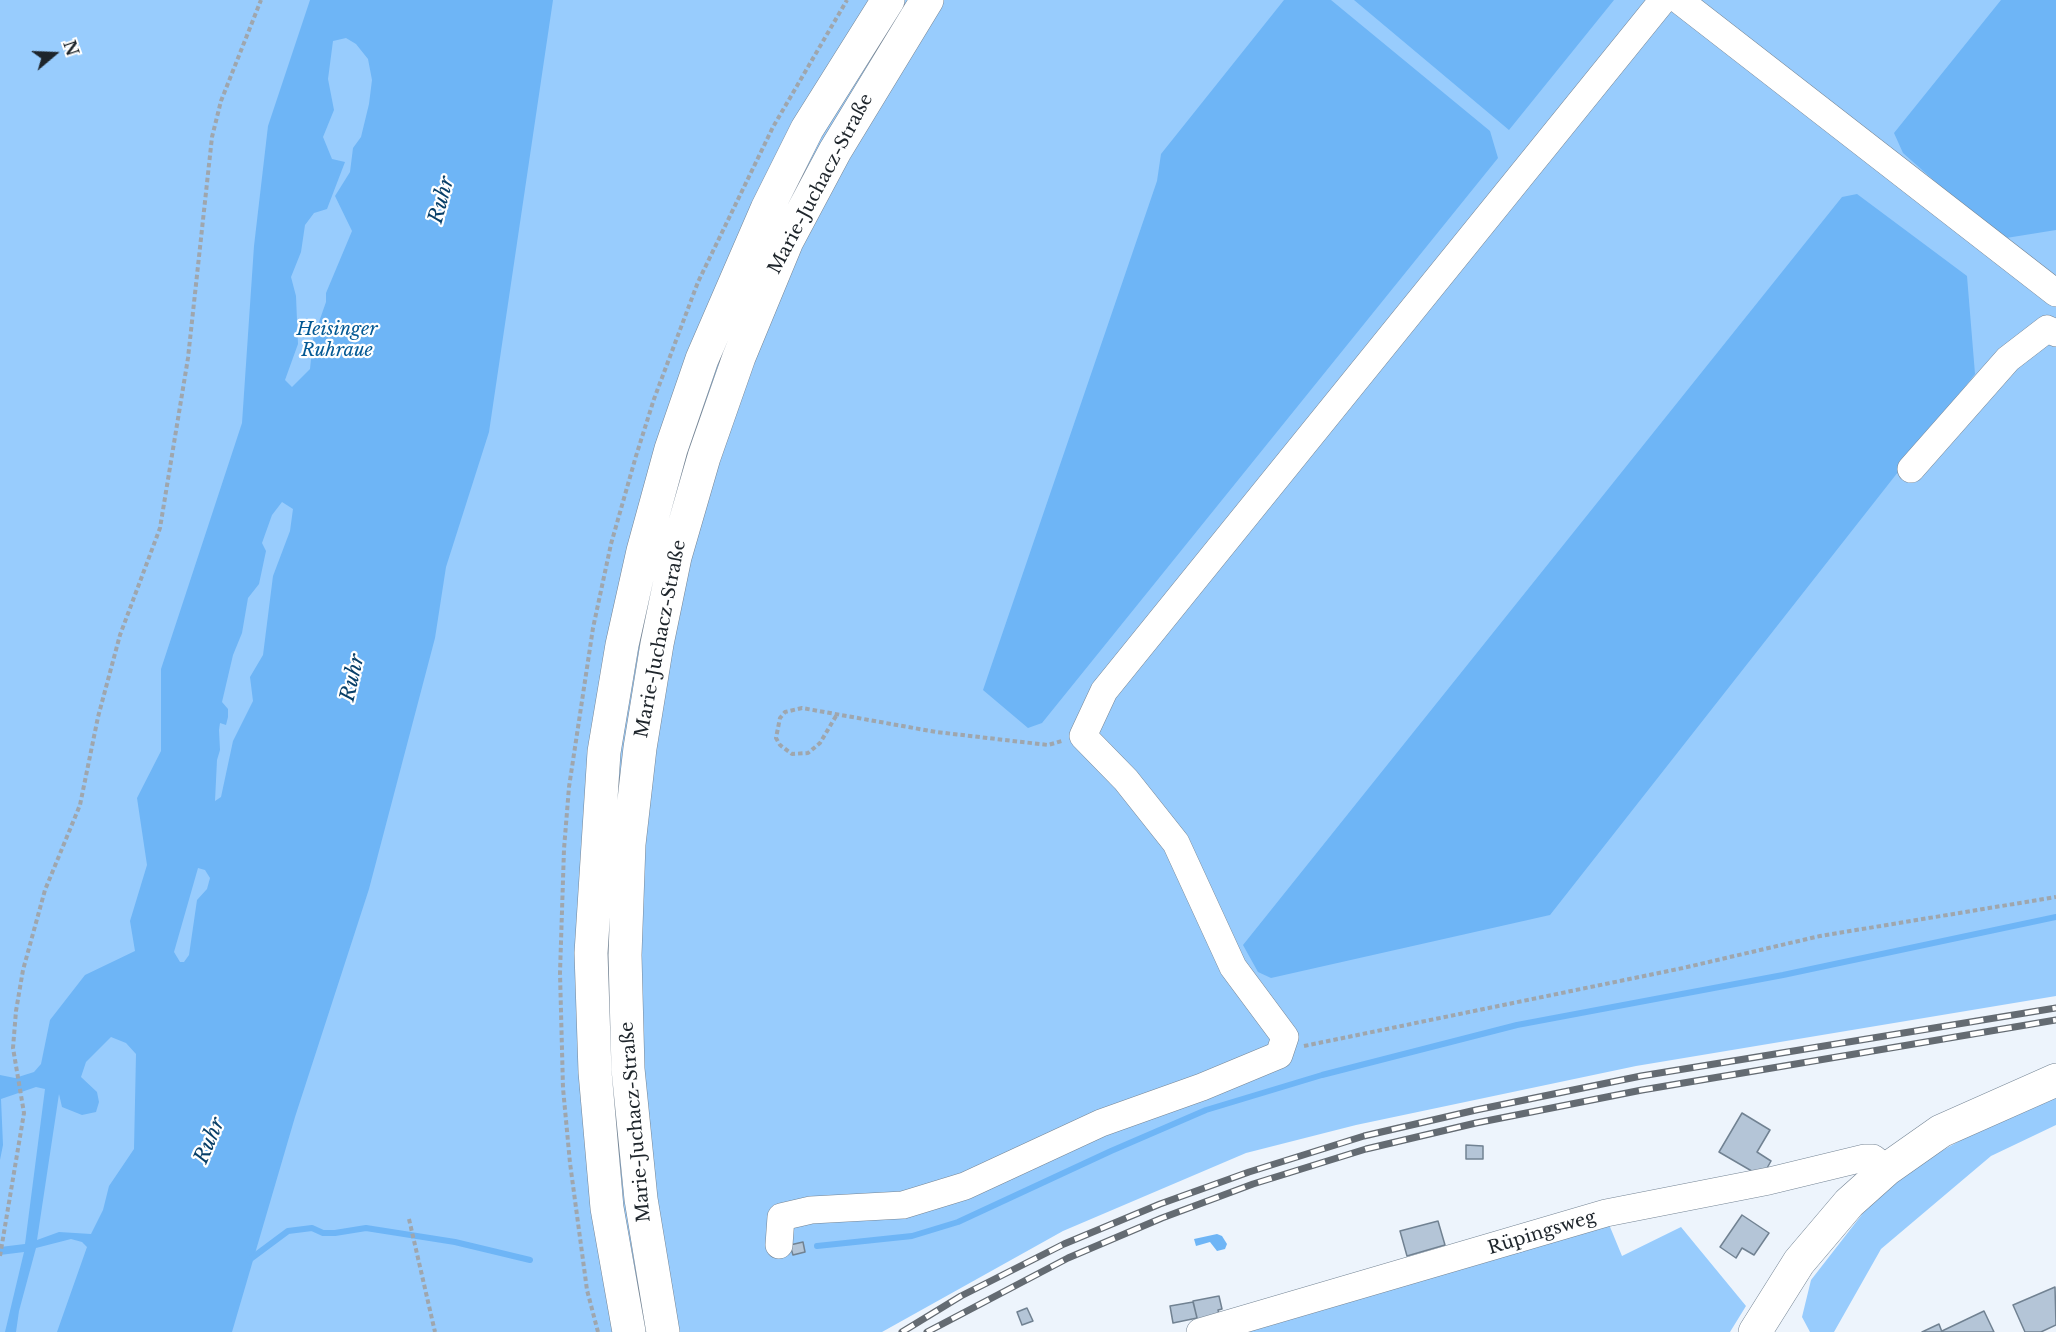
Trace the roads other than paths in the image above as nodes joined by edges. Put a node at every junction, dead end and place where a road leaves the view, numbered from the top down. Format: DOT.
graph roads {
  1 [pos="888,0"];
  2 [pos="927,0"];
  3 [pos="1663,0"];
  4 [pos="1679,0"];
  5 [pos="2056,293"];
  6 [pos="2056,333"];
  7 [pos="1911,469"];
  8 [pos="2056,1080"];
  9 [pos="1887,1169"];
  10 [pos="779,1245"];
  11 [pos="629,1332"];
  12 [pos="663,1332"];
  13 [pos="1200,1332"];
  14 [pos="1755,1332"];
  1 -- 11 [label="main road, Marie-Juchacz-Straße"];
  2 -- 12 [label="main road, Marie-Juchacz-Straße"];
  3 -- 10 [label="street"];
  4 -- 5 [label="street"];
  6 -- 7 [label="street"];
  8 -- 9 [label="main road"];
  9 -- 13 [label="street, Rüpingsweg"];
  9 -- 14 [label="main road"];
}
